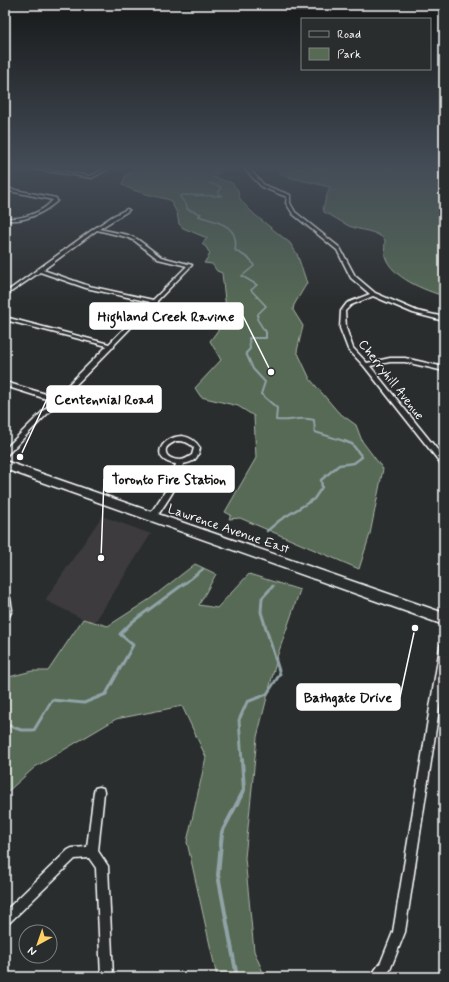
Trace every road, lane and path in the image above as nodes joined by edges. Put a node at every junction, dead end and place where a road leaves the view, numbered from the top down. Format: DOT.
graph roads {
  1 [pos="35,214"];
  2 [pos="120,214"];
  3 [pos="295,214"];
  4 [pos="5,219"];
  5 [pos="96,229"];
  6 [pos="39,270"];
  7 [pos="373,294"];
  8 [pos="5,295"];
  9 [pos="155,302"];
  10 [pos="5,318"];
  11 [pos="444,319"];
  12 [pos="112,346"];
  13 [pos="366,365"];
  14 [pos="444,369"];
  15 [pos="5,384"];
  16 [pos="58,400"];
  17 [pos="5,453"];
  18 [pos="180,463"];
  19 [pos="444,463"];
  20 [pos="5,465"];
  21 [pos="153,516"];
  22 [pos="5,600"];
  23 [pos="5,615"];
  24 [pos="444,619"];
  25 [pos="444,647"];
  26 [pos="99,792"];
  27 [pos="92,852"];
  28 [pos="5,919"];
  29 [pos="107,977"];
  30 [pos="377,977"];
  1 -- 4 [label="street"];
  2 -- 5 [label="street"];
  3 -- 7 [label="street"];
  5 -- 6 [label="street"];
  5 -- 9 [label="street"];
  6 -- 8 [label="street"];
  6 -- 9 [label="street"];
  7 -- 11 [label="street"];
  7 -- 13 [label="street, Cherryhill Avenue"];
  9 -- 12 [label="street"];
  10 -- 12 [label="street"];
  12 -- 16 [label="street"];
  13 -- 14 [label="street"];
  13 -- 19 [label="street, Cherryhill Avenue"];
  15 -- 16 [label="street"];
  16 -- 17 [label="street"];
  18 -- 18 [label="street"];
  18 -- 21 [label="street"];
  20 -- 21 [label="main road, Lawrence Avenue East"];
  21 -- 24 [label="main road, Lawrence Avenue East"];
  22 -- 23 [label="street"];
  25 -- 30 [label="street"];
  26 -- 27 [label="street"];
  27 -- 28 [label="street"];
  27 -- 29 [label="street"];
}
